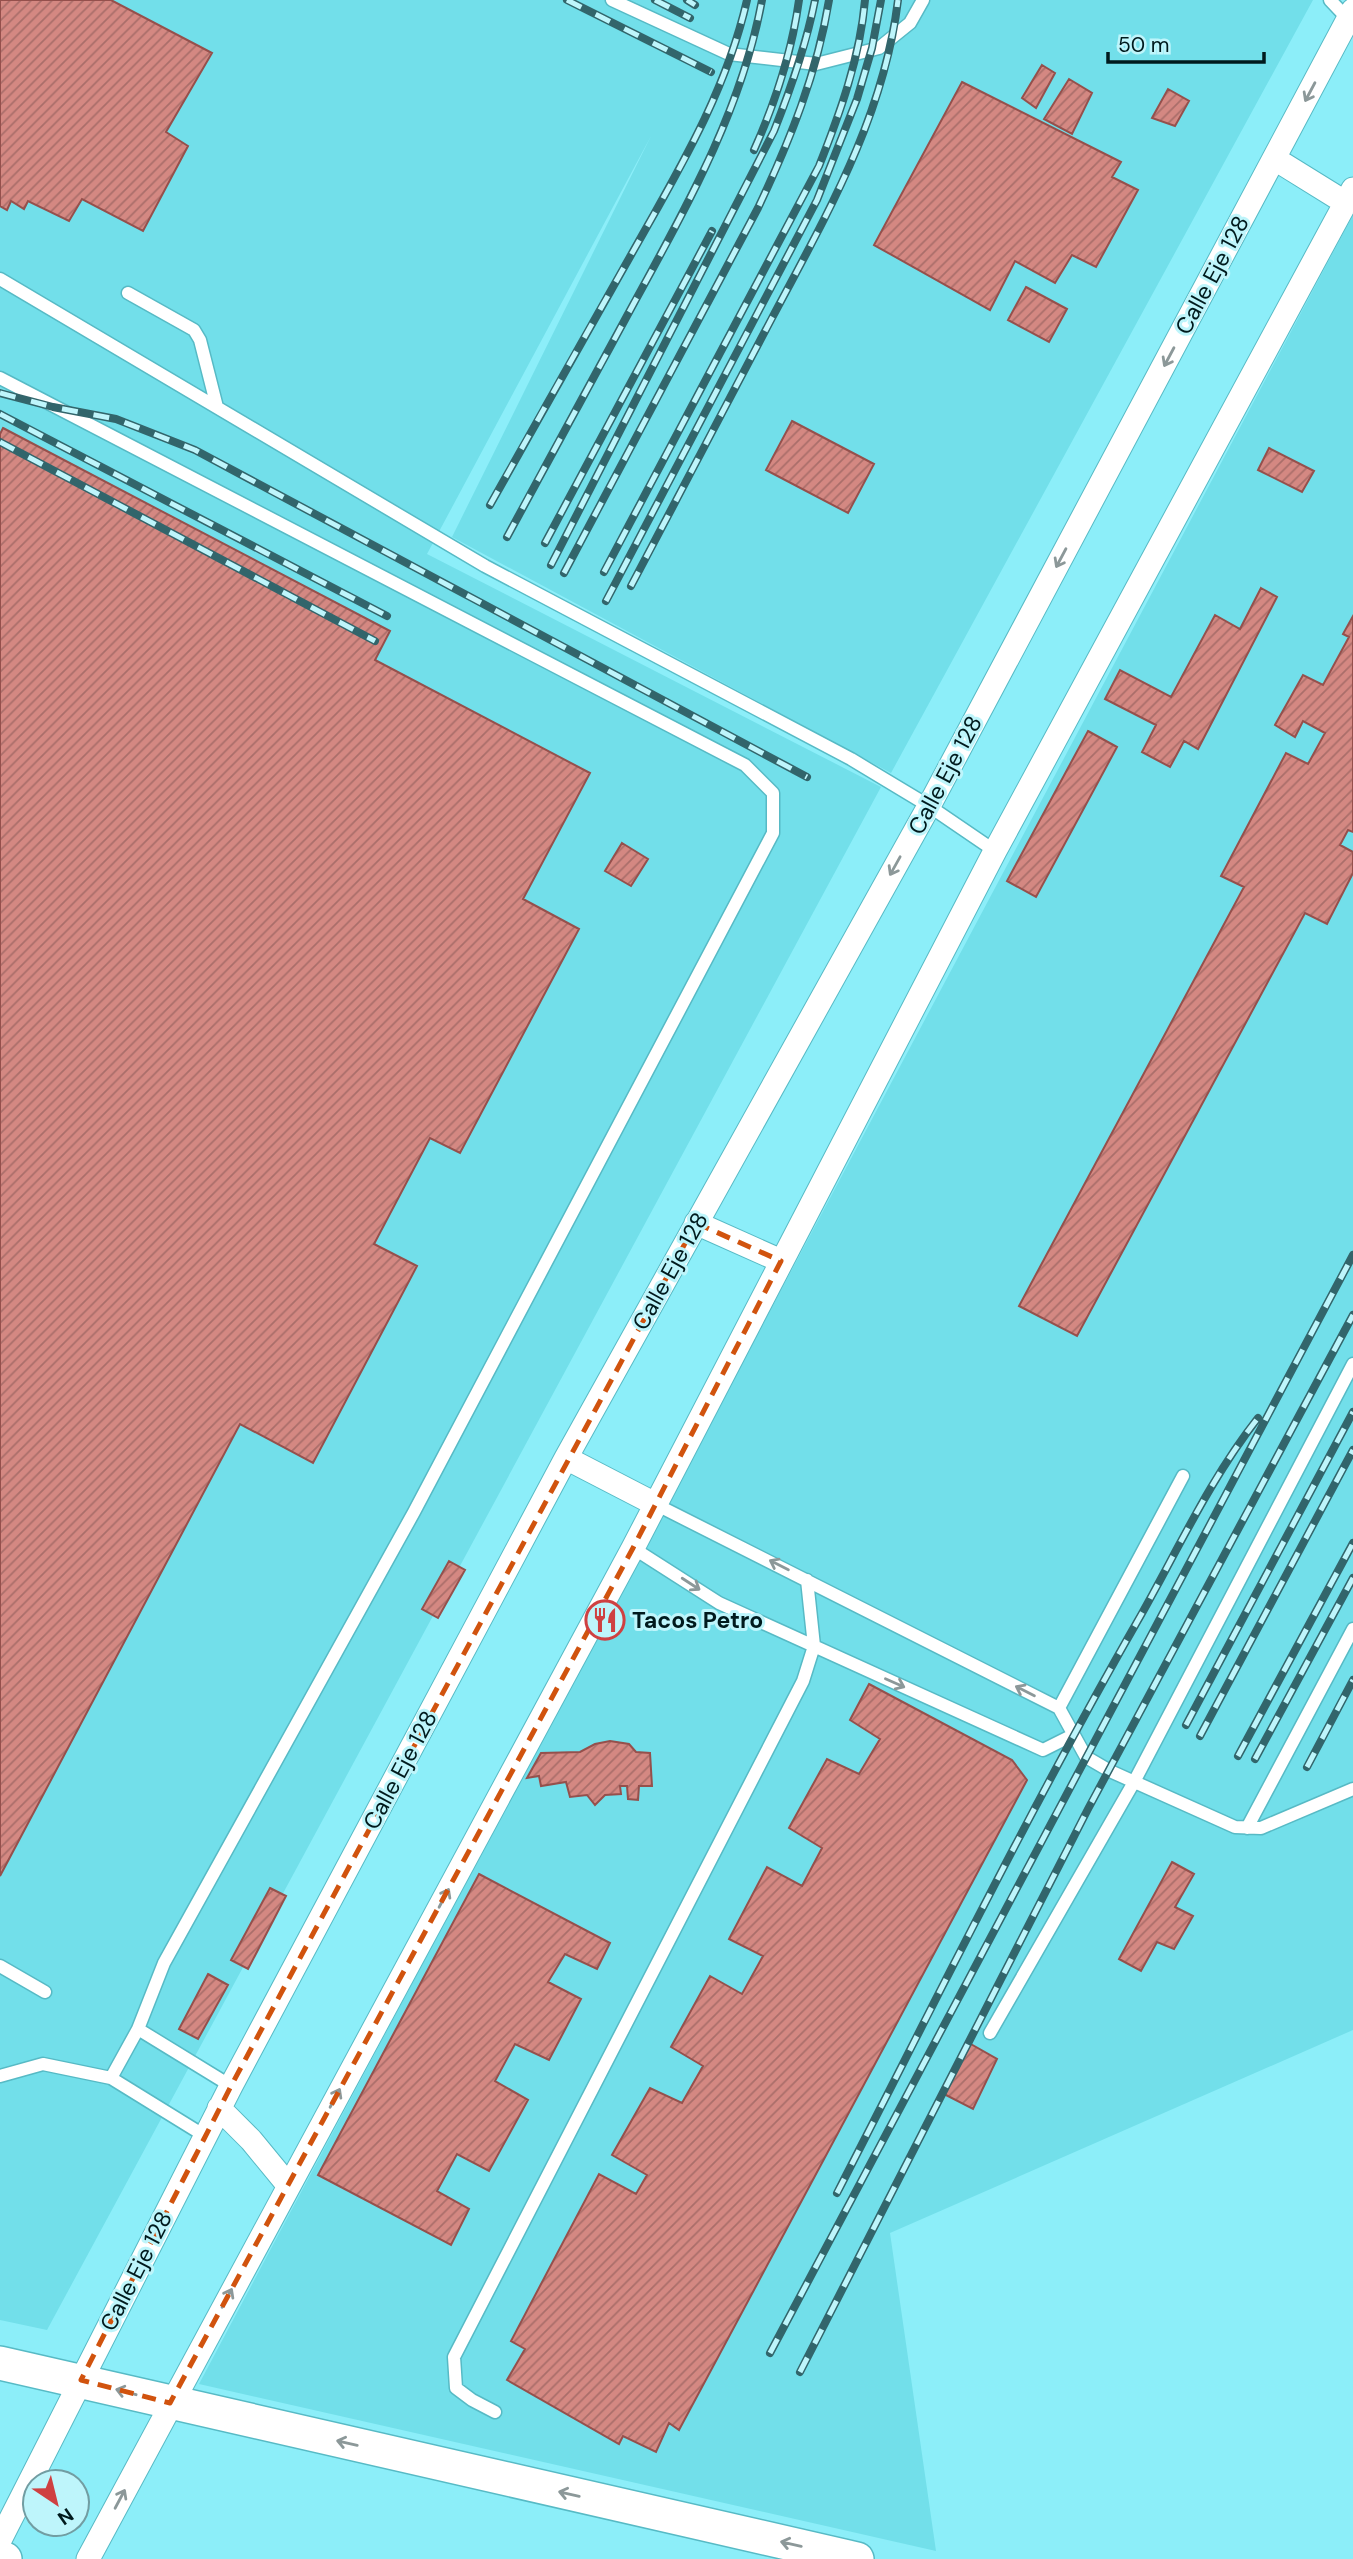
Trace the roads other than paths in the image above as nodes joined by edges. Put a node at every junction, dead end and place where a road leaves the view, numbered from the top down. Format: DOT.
graph roads {
  1 [pos="612,0"];
  2 [pos="923,0"];
  3 [pos="1330,0"];
  4 [pos="1351,14"];
  5 [pos="1275,159"];
  6 [pos="1349,196"];
  7 [pos="0,267"];
  8 [pos="4,281"];
  9 [pos="128,293"];
  10 [pos="0,379"];
  11 [pos="218,407"];
  12 [pos="929,806"];
  13 [pos="995,851"];
  14 [pos="696,1223"];
  15 [pos="781,1261"];
  16 [pos="1353,1364"];
  17 [pos="566,1458"];
  18 [pos="1183,1476"];
  19 [pos="655,1504"];
  20 [pos="633,1548"];
  21 [pos="807,1580"];
  22 [pos="1353,1629"];
  23 [pos="814,1646"];
  24 [pos="1059,1708"];
  25 [pos="1073,1735"];
  26 [pos="1134,1782"];
  27 [pos="1353,1789"];
  28 [pos="1247,1828"];
  29 [pos="0,1966"];
  30 [pos="45,1992"];
  31 [pos="138,2029"];
  32 [pos="990,2033"];
  33 [pos="0,2076"];
  34 [pos="111,2078"];
  35 [pos="231,2086"];
  36 [pos="219,2108"];
  37 [pos="205,2136"];
  38 [pos="288,2185"];
  39 [pos="0,2363"];
  40 [pos="80,2380"];
  41 [pos="170,2403"];
  42 [pos="495,2412"];
  43 [pos="0,2540"];
  44 [pos="0,2558"];
  45 [pos="845,2558"];
  46 [pos="5,2559"];
  47 [pos="88,2559"];
  1 -- 2 [label="lane"];
  3 -- 4 [label="lane"];
  4 -- 5 [label="street, Calle Eje 128, one-way"];
  5 -- 6 [label="street"];
  5 -- 12 [label="street, Calle Eje 128, one-way"];
  6 -- 13 [label="street"];
  7 -- 8 [label="lane"];
  8 -- 11 [label="lane"];
  9 -- 11 [label="lane"];
  10 -- 31 [label="lane"];
  11 -- 12 [label="lane"];
  12 -- 13 [label="lane"];
  12 -- 14 [label="street, Calle Eje 128, one-way"];
  13 -- 15 [label="street"];
  14 -- 15 [label="street"];
  14 -- 17 [label="street, Calle Eje 128"];
  15 -- 19 [label="street"];
  16 -- 26 [label="lane"];
  17 -- 19 [label="street"];
  17 -- 35 [label="street, Calle Eje 128"];
  18 -- 24 [label="lane"];
  19 -- 20 [label="street"];
  21 -- 19 [label="lane, one-way"];
  20 -- 23 [label="lane, one-way"];
  38 -- 20 [label="street, one-way"];
  21 -- 23 [label="lane"];
  24 -- 21 [label="lane, one-way"];
  22 -- 28 [label="lane"];
  23 -- 25 [label="lane, one-way"];
  23 -- 42 [label="lane"];
  24 -- 25 [label="lane"];
  25 -- 26 [label="lane"];
  26 -- 28 [label="lane"];
  26 -- 32 [label="lane"];
  27 -- 28 [label="lane"];
  29 -- 30 [label="lane"];
  31 -- 34 [label="lane"];
  31 -- 35 [label="lane"];
  33 -- 34 [label="lane"];
  34 -- 37 [label="lane"];
  35 -- 36 [label="street, Calle Eje 128"];
  36 -- 37 [label="street, Calle Eje 128"];
  36 -- 38 [label="street"];
  37 -- 40 [label="street, Calle Eje 128"];
  41 -- 38 [label="street, one-way"];
  39 -- 40 [label="street"];
  41 -- 40 [label="street, one-way"];
  40 -- 43 [label="street, Calle Eje 128"];
  45 -- 41 [label="street, one-way"];
  47 -- 41 [label="street, one-way"];
  44 -- 46 [label="street"];
}
